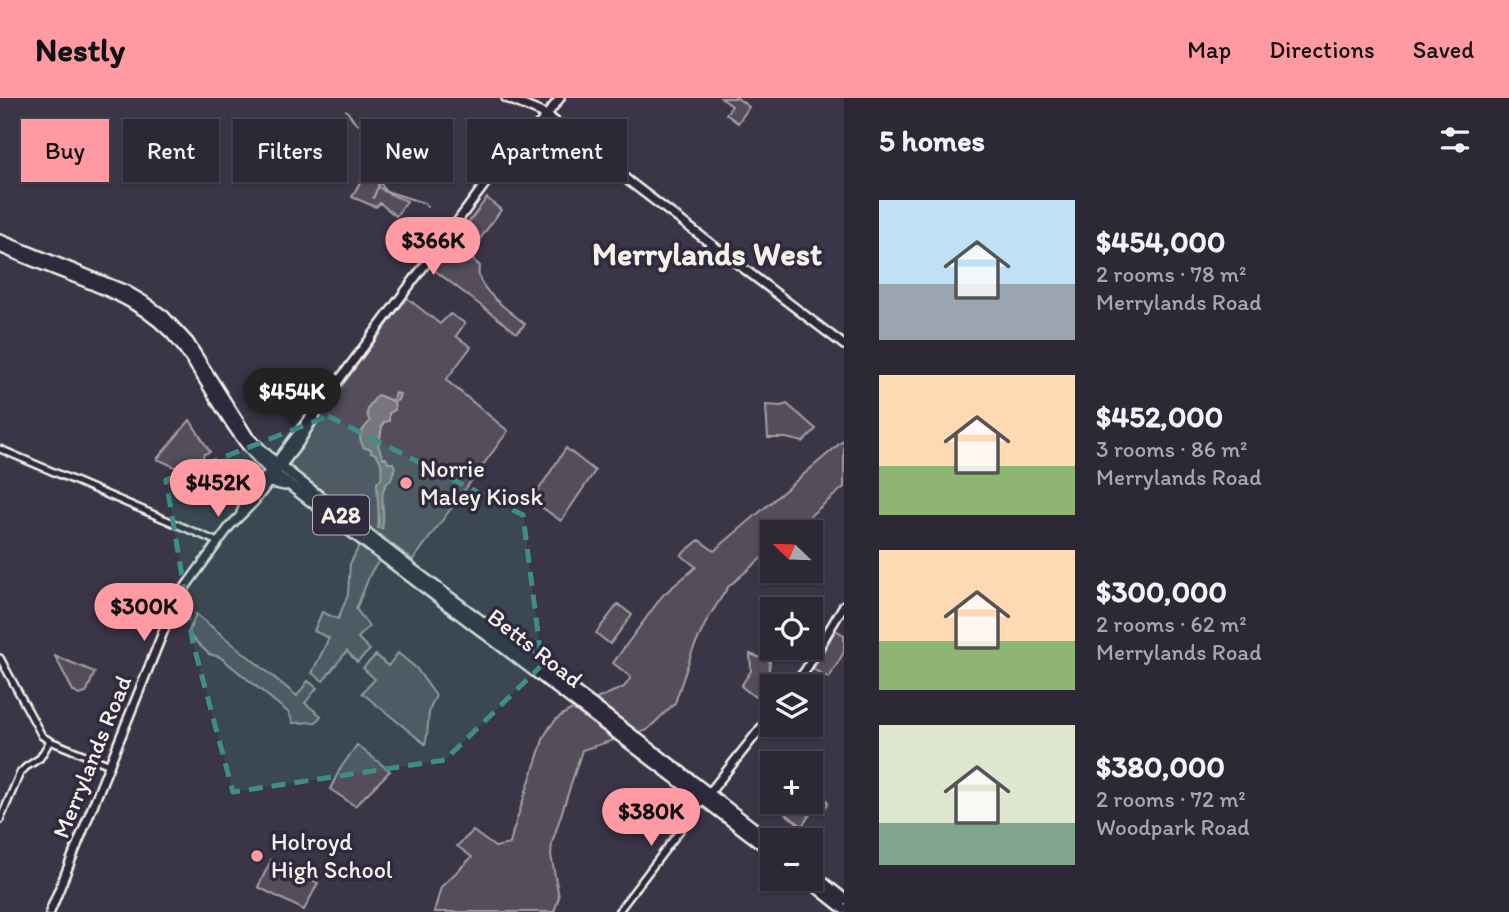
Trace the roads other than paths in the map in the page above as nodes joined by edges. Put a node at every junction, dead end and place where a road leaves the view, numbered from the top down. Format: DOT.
graph roads {
  1 [pos="506,98"];
  2 [pos="560,98"];
  3 [pos="547,116"];
  4 [pos="0,240"];
  5 [pos="0,247"];
  6 [pos="844,345"];
  7 [pos="0,449"];
  8 [pos="274,471"];
  9 [pos="241,514"];
  10 [pos="218,542"];
  11 [pos="844,605"];
  12 [pos="0,658"];
  13 [pos="803,674"];
  14 [pos="760,729"];
  15 [pos="50,741"];
  16 [pos="110,765"];
  17 [pos="707,796"];
  18 [pos="0,820"];
  19 [pos="760,834"];
  20 [pos="760,842"];
  21 [pos="823,882"];
  22 [pos="821,891"];
  23 [pos="844,899"];
  24 [pos="844,909"];
  25 [pos="50,912"];
  26 [pos="618,912"];
  1 -- 3 [label="main road"];
  2 -- 3 [label="main road, Merrylands Road"];
  3 -- 6 [label="main road"];
  3 -- 8 [label="main road, Merrylands Road"];
  4 -- 8 [label="highway, A28"];
  5 -- 8 [label="highway, A28"];
  7 -- 10 [label="street"];
  8 -- 9 [label="main road, Merrylands Road"];
  8 -- 9 [label="main road, Merrylands Road"];
  8 -- 17 [label="highway, Betts Road / A28"];
  8 -- 17 [label="highway, Betts Road / A28"];
  9 -- 10 [label="main road, Merrylands Road"];
  10 -- 16 [label="main road, Merrylands Road"];
  11 -- 13 [label="main road"];
  12 -- 15 [label="street"];
  14 -- 17 [label="main road"];
  15 -- 16 [label="street"];
  15 -- 18 [label="street"];
  16 -- 25 [label="main road, Merrylands Road"];
  17 -- 19 [label="highway, Betts Road / A28"];
  17 -- 20 [label="highway, Betts Road / A28"];
  17 -- 26 [label="street"];
  21 -- 23 [label="highway"];
  22 -- 24 [label="highway"];
}
